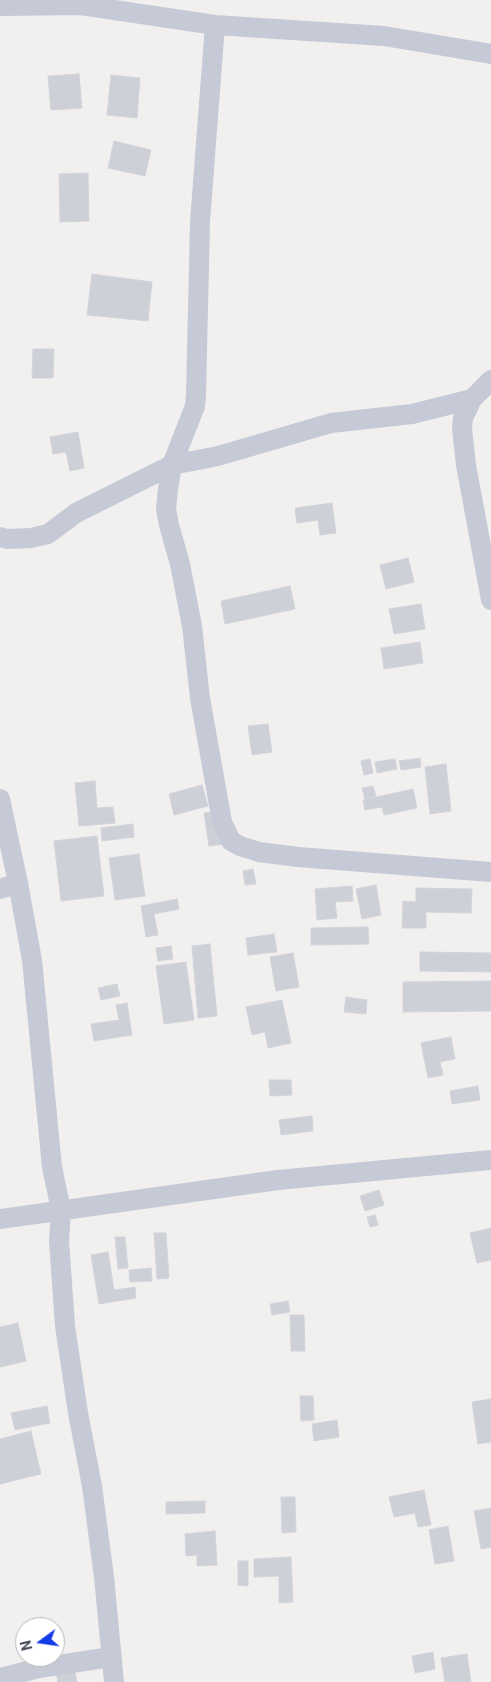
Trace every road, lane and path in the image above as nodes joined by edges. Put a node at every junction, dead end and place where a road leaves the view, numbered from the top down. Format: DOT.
graph roads {
  1 [pos="0,6"];
  2 [pos="215,25"];
  3 [pos="491,54"];
  4 [pos="491,380"];
  5 [pos="472,399"];
  6 [pos="172,465"];
  7 [pos="0,537"];
  8 [pos="491,600"];
  9 [pos="0,799"];
  10 [pos="491,872"];
  11 [pos="9,886"];
  12 [pos="491,1160"];
  13 [pos="61,1210"];
  14 [pos="0,1219"];
  15 [pos="111,1657"];
  16 [pos="0,1678"];
  17 [pos="114,1682"];
  1 -- 2 [label="street"];
  2 -- 3 [label="street"];
  2 -- 6 [label="street"];
  4 -- 5 [label="street"];
  5 -- 6 [label="street"];
  5 -- 8 [label="street"];
  6 -- 7 [label="street"];
  6 -- 10 [label="street"];
  9 -- 11 [label="street"];
  11 -- 13 [label="street"];
  12 -- 13 [label="street"];
  13 -- 14 [label="street"];
  13 -- 15 [label="street"];
  15 -- 16 [label="street"];
  15 -- 17 [label="street"];
}
